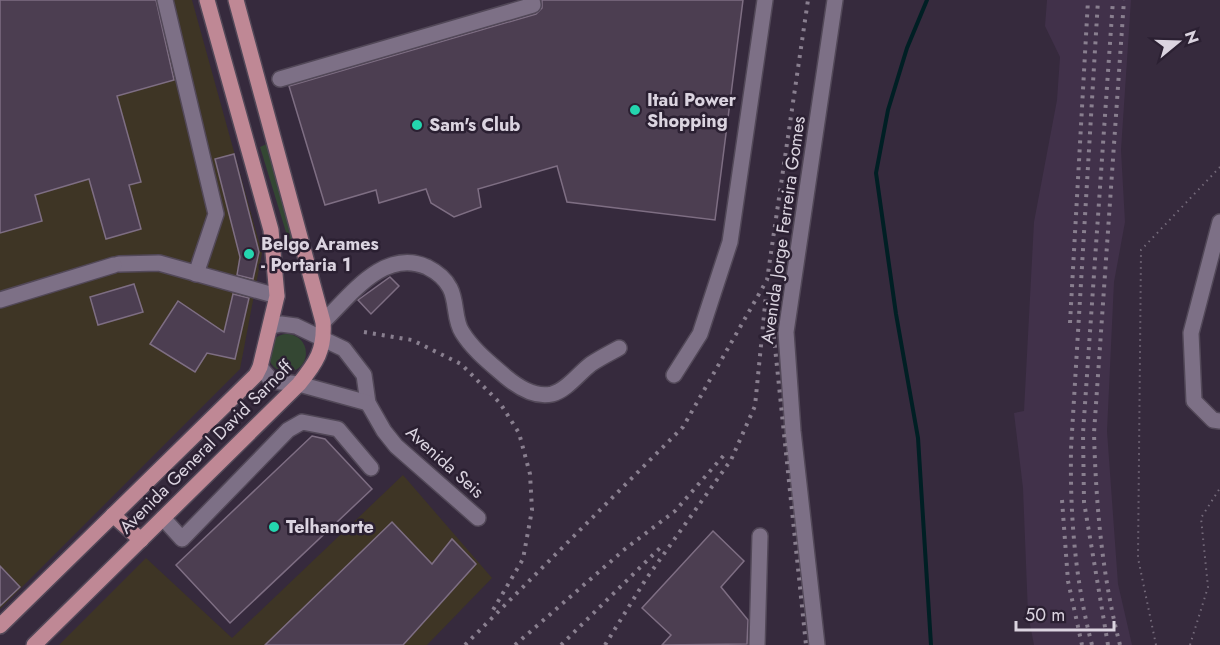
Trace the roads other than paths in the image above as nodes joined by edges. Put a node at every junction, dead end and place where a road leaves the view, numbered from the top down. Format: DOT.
graph roads {
  1 [pos="165,0"];
  2 [pos="207,0"];
  3 [pos="236,0"];
  4 [pos="532,0"];
  5 [pos="765,0"];
  6 [pos="835,0"];
  7 [pos="280,79"];
  8 [pos="1220,222"];
  9 [pos="196,274"];
  10 [pos="277,296"];
  11 [pos="0,300"];
  12 [pos="323,322"];
  13 [pos="272,326"];
  14 [pos="324,340"];
  15 [pos="619,348"];
  16 [pos="260,367"];
  17 [pos="674,375"];
  18 [pos="299,384"];
  19 [pos="368,403"];
  20 [pos="1220,421"];
  21 [pos="371,468"];
  22 [pos="113,515"];
  23 [pos="163,518"];
  24 [pos="478,518"];
  25 [pos="760,536"];
  26 [pos="141,540"];
  27 [pos="0,626"];
  28 [pos="34,645"];
  29 [pos="757,645"];
  30 [pos="817,645"];
  1 -- 9 [label="street"];
  2 -- 10 [label="main road, Avenida General David Sarnoff"];
  3 -- 12 [label="main road, Avenida General David Sarnoff"];
  4 -- 7 [label="street"];
  5 -- 17 [label="street"];
  6 -- 30 [label="street, Avenida Jorge Ferreira Gomes"];
  8 -- 20 [label="street"];
  9 -- 10 [label="street"];
  9 -- 11 [label="street"];
  10 -- 13 [label="main road, Avenida General David Sarnoff"];
  12 -- 14 [label="main road, Avenida General David Sarnoff"];
  12 -- 15 [label="street"];
  13 -- 14 [label="street, Avenida Seis"];
  13 -- 16 [label="main road, Avenida General David Sarnoff"];
  14 -- 18 [label="main road, Avenida General David Sarnoff"];
  14 -- 19 [label="street, Avenida Seis"];
  16 -- 18 [label="street"];
  16 -- 22 [label="main road, Avenida General David Sarnoff"];
  18 -- 19 [label="street"];
  18 -- 23 [label="main road, Avenida General David Sarnoff"];
  19 -- 24 [label="street, Avenida Seis"];
  21 -- 23 [label="street"];
  22 -- 26 [label="main road"];
  22 -- 27 [label="main road, Avenida General David Sarnoff"];
  23 -- 26 [label="main road, Avenida General David Sarnoff"];
  25 -- 29 [label="street"];
  26 -- 28 [label="main road, Avenida General David Sarnoff"];
}
